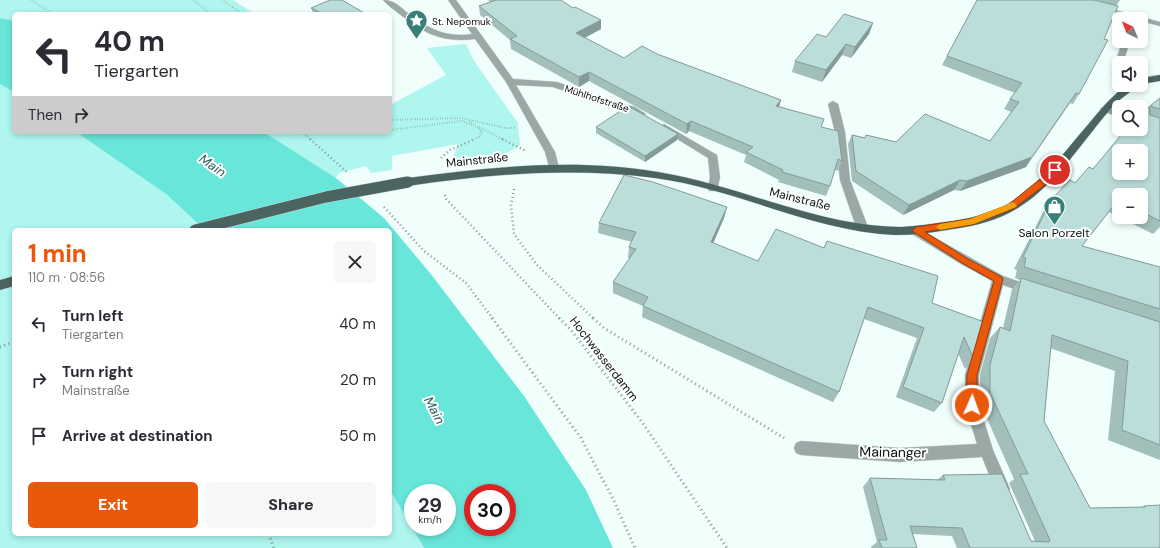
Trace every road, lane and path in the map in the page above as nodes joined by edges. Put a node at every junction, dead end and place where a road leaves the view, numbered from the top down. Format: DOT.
graph roads {
  1 [pos="31,0"];
  2 [pos="193,0"];
  3 [pos="222,0"];
  4 [pos="387,0"];
  5 [pos="452,0"];
  6 [pos="1068,0"];
  7 [pos="50,12"];
  8 [pos="208,12"];
  9 [pos="240,12"];
  10 [pos="1112,12"];
  11 [pos="1148,21"];
  12 [pos="1160,24"];
  13 [pos="477,36"];
  14 [pos="1160,78"];
  15 [pos="1148,80"];
  16 [pos="510,82"];
  17 [pos="1120,92"];
  18 [pos="833,104"];
  19 [pos="1105,109"];
  20 [pos="1112,112"];
  21 [pos="467,119"];
  22 [pos="392,120"];
  23 [pos="475,126"];
  24 [pos="535,126"];
  25 [pos="392,130"];
  26 [pos="304,134"];
  27 [pos="554,168"];
  28 [pos="518,169"];
  29 [pos="350,174"];
  30 [pos="438,177"];
  31 [pos="713,188"];
  32 [pos="446,199"];
  33 [pos="378,202"];
  34 [pos="862,227"];
  35 [pos="203,228"];
  36 [pos="916,231"];
  37 [pos="999,279"];
  38 [pos="12,282"];
  39 [pos="0,285"];
  40 [pos="1041,293"];
  41 [pos="12,343"];
  42 [pos="0,347"];
  43 [pos="801,448"];
  44 [pos="986,450"];
  45 [pos="1007,499"];
  46 [pos="269,536"];
  47 [pos="274,548"];
  48 [pos="634,548"];
  49 [pos="727,548"];
  1 -- 7 [label="path"];
  2 -- 8 [label="path"];
  3 -- 9 [label="path"];
  4 -- 13 [label="street"];
  5 -- 13 [label="street"];
  6 -- 10 [label="street"];
  11 -- 12 [label="street"];
  13 -- 16 [label="street"];
  14 -- 15 [label="main road"];
  16 -- 24 [label="street"];
  16 -- 31 [label="street, Mühlhofstraße"];
  17 -- 19 [label="main road, Mainstraße"];
  18 -- 34 [label="street"];
  19 -- 20 [label="street"];
  19 -- 36 [label="main road, Mainstraße"];
  21 -- 22 [label="path"];
  21 -- 23 [label="path"];
  21 -- 24 [label="path"];
  23 -- 25 [label="path"];
  23 -- 27 [label="path"];
  23 -- 30 [label="path"];
  24 -- 27 [label="street"];
  26 -- 29 [label="path"];
  27 -- 28 [label="main road, Mainstraße"];
  27 -- 31 [label="main road, Mainstraße"];
  28 -- 30 [label="main road, Mainstraße"];
  28 -- 43 [label="path"];
  30 -- 35 [label="main road, Mainstraße, bridge"];
  31 -- 34 [label="main road, Mainstraße"];
  32 -- 49 [label="path, Hochwasserdamm"];
  33 -- 48 [label="path"];
  34 -- 36 [label="main road, Mainstraße"];
  36 -- 37 [label="street"];
  37 -- 40 [label="street"];
  37 -- 44 [label="street"];
  38 -- 39 [label="main road"];
  41 -- 42 [label="path"];
  43 -- 44 [label="street, Mainanger"];
  44 -- 45 [label="street"];
  46 -- 47 [label="path"];
}
